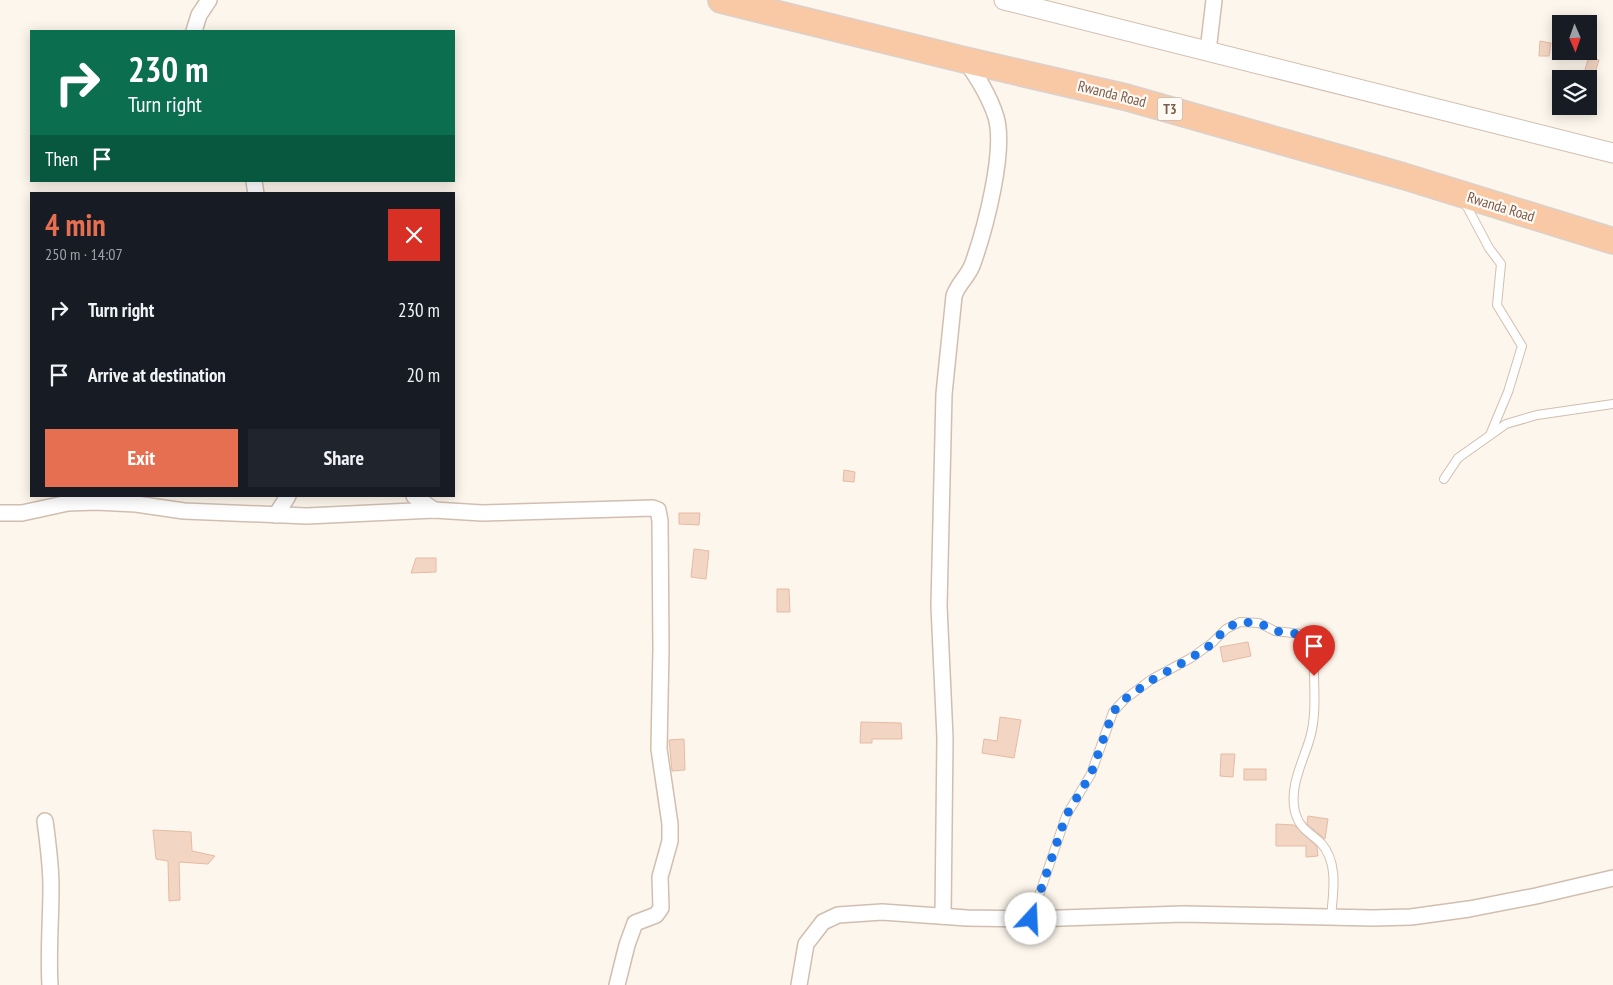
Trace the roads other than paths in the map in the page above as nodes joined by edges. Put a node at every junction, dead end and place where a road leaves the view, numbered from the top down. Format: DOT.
graph roads {
  1 [pos="209,0"];
  2 [pos="721,0"];
  3 [pos="1004,0"];
  4 [pos="1214,0"];
  5 [pos="194,30"];
  6 [pos="1208,51"];
  7 [pos="965,60"];
  8 [pos="1613,153"];
  9 [pos="1461,194"];
  10 [pos="1613,241"];
  11 [pos="1613,404"];
  12 [pos="1490,435"];
  13 [pos="1444,479"];
  14 [pos="287,497"];
  15 [pos="415,497"];
  16 [pos="434,510"];
  17 [pos="0,513"];
  18 [pos="276,515"];
  19 [pos="45,821"];
  20 [pos="1613,878"];
  21 [pos="943,916"];
  22 [pos="1331,916"];
  23 [pos="1031,919"];
  24 [pos="50,985"];
  25 [pos="617,985"];
  26 [pos="799,985"];
  1 -- 5 [label="street"];
  2 -- 7 [label="highway, Rwanda Road / T3"];
  3 -- 6 [label="street"];
  4 -- 6 [label="street"];
  6 -- 8 [label="street"];
  7 -- 9 [label="highway, Rwanda Road / T3"];
  7 -- 21 [label="street"];
  9 -- 10 [label="highway, Rwanda Road / T3"];
  9 -- 12 [label="lane"];
  11 -- 12 [label="lane"];
  12 -- 13 [label="lane"];
  14 -- 18 [label="street"];
  15 -- 16 [label="street"];
  16 -- 18 [label="street"];
  16 -- 25 [label="street"];
  17 -- 18 [label="street"];
  19 -- 24 [label="street"];
  20 -- 22 [label="street"];
  21 -- 23 [label="street"];
  21 -- 26 [label="street"];
  22 -- 23 [label="street"];
  22 -- 23 [label="lane"];
}
